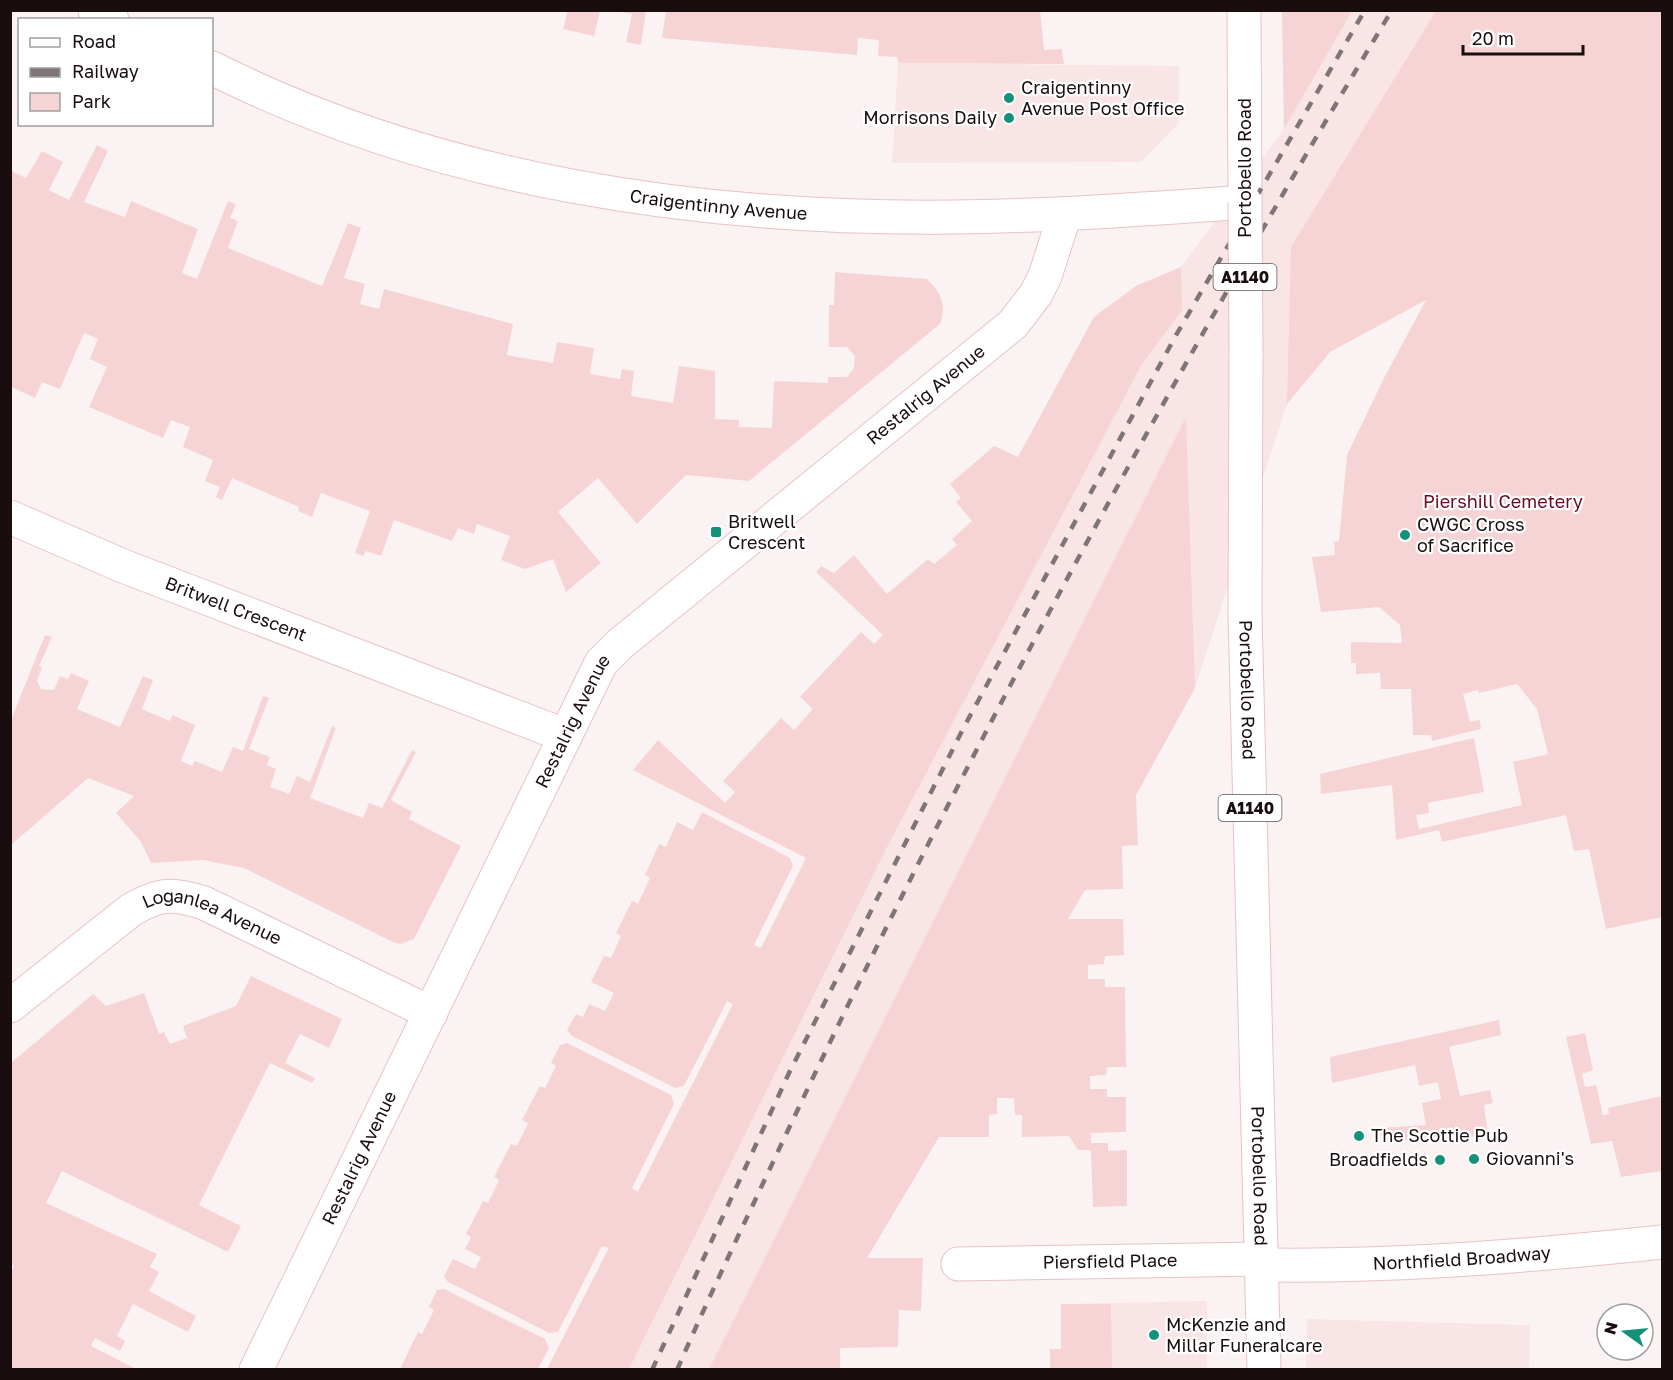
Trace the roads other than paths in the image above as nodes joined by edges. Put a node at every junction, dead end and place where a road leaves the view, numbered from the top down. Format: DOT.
graph roads {
  1 [pos="95,10"];
  2 [pos="1244,10"];
  3 [pos="109,18"];
  4 [pos="213,68"];
  5 [pos="1229,203"];
  6 [pos="1065,214"];
  7 [pos="10,517"];
  8 [pos="564,735"];
  9 [pos="24,977"];
  10 [pos="10,1005"];
  11 [pos="431,1013"];
  12 [pos="1662,1242"];
  13 [pos="1261,1262"];
  14 [pos="958,1264"];
  15 [pos="256,1370"];
  16 [pos="1264,1370"];
  1 -- 3 [label="street"];
  2 -- 5 [label="street, Portobello Road / A1140"];
  4 -- 6 [label="street, Craigentinny Avenue"];
  5 -- 6 [label="street, Craigentinny Avenue"];
  5 -- 13 [label="street, Portobello Road / A1140, bridge"];
  6 -- 8 [label="street, Restalrig Avenue"];
  7 -- 8 [label="street, Britwell Crescent"];
  8 -- 11 [label="street, Restalrig Avenue"];
  9 -- 10 [label="street, Loganlea Avenue"];
  9 -- 11 [label="street, Loganlea Avenue"];
  11 -- 15 [label="street, Restalrig Avenue"];
  12 -- 13 [label="street, Northfield Broadway"];
  13 -- 14 [label="street, Piersfield Place"];
  13 -- 16 [label="street, Portobello Road / A1140"];
}
